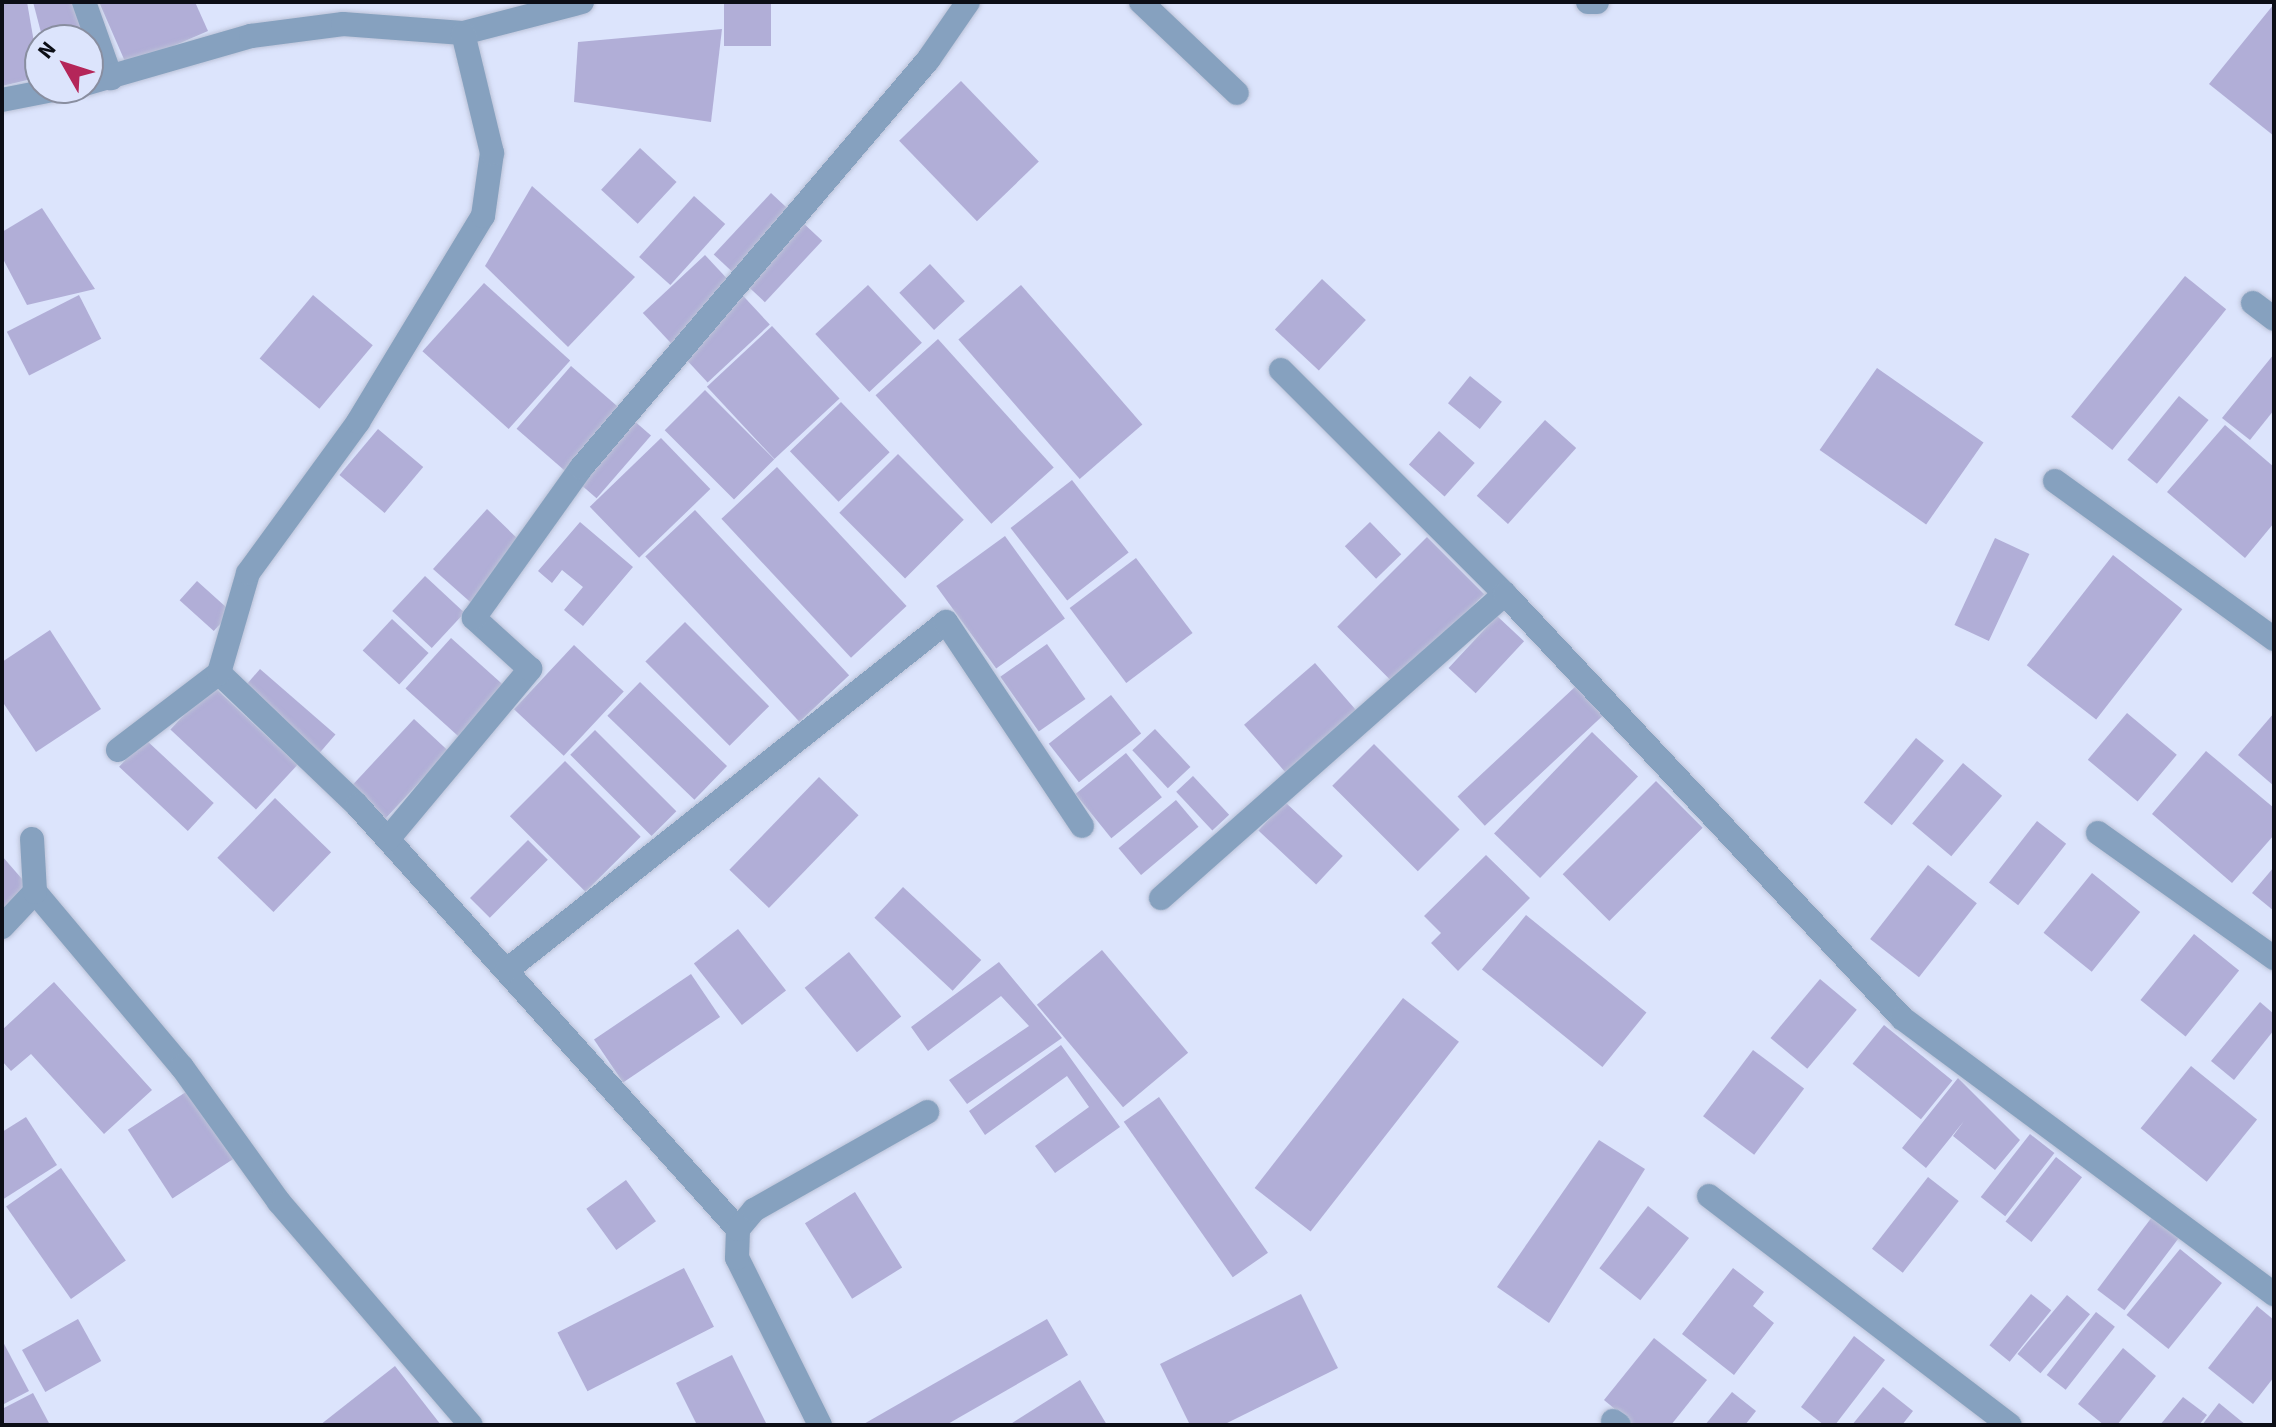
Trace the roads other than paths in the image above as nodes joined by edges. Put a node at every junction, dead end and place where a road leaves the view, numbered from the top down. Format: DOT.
graph roads {
  1 [pos="84,2"];
  2 [pos="582,2"];
  3 [pos="968,2"];
  4 [pos="1141,2"];
  5 [pos="1588,2"];
  6 [pos="1597,2"];
  7 [pos="88,24"];
  8 [pos="463,33"];
  9 [pos="104,80"];
  10 [pos="1237,93"];
  11 [pos="24,96"];
  12 [pos="2,100"];
  13 [pos="2253,303"];
  14 [pos="2274,319"];
  15 [pos="1281,370"];
  16 [pos="2055,481"];
  17 [pos="1505,594"];
  18 [pos="2274,639"];
  19 [pos="219,673"];
  20 [pos="118,750"];
  21 [pos="1082,826"];
  22 [pos="2098,833"];
  23 [pos="32,839"];
  24 [pos="388,839"];
  25 [pos="35,892"];
  26 [pos="1161,898"];
  27 [pos="2,927"];
  28 [pos="2274,958"];
  29 [pos="507,970"];
  30 [pos="927,1112"];
  31 [pos="1709,1196"];
  32 [pos="738,1229"];
  33 [pos="2274,1294"];
  34 [pos="471,1425"];
  35 [pos="820,1425"];
  36 [pos="2010,1425"];
  1 -- 7 [label="street"];
  2 -- 8 [label="street"];
  3 -- 24 [label="street"];
  4 -- 10 [label="street"];
  5 -- 6 [label="street"];
  8 -- 9 [label="street"];
  8 -- 19 [label="street"];
  11 -- 12 [label="street"];
  13 -- 14 [label="street"];
  15 -- 17 [label="street"];
  16 -- 18 [label="street"];
  17 -- 26 [label="street"];
  17 -- 33 [label="street"];
  19 -- 20 [label="street"];
  19 -- 24 [label="street"];
  21 -- 29 [label="street"];
  22 -- 28 [label="street"];
  23 -- 25 [label="street"];
  24 -- 29 [label="street"];
  25 -- 27 [label="street"];
  25 -- 34 [label="street"];
  29 -- 32 [label="street"];
  30 -- 32 [label="street"];
  31 -- 36 [label="street"];
  32 -- 35 [label="street"];
}
